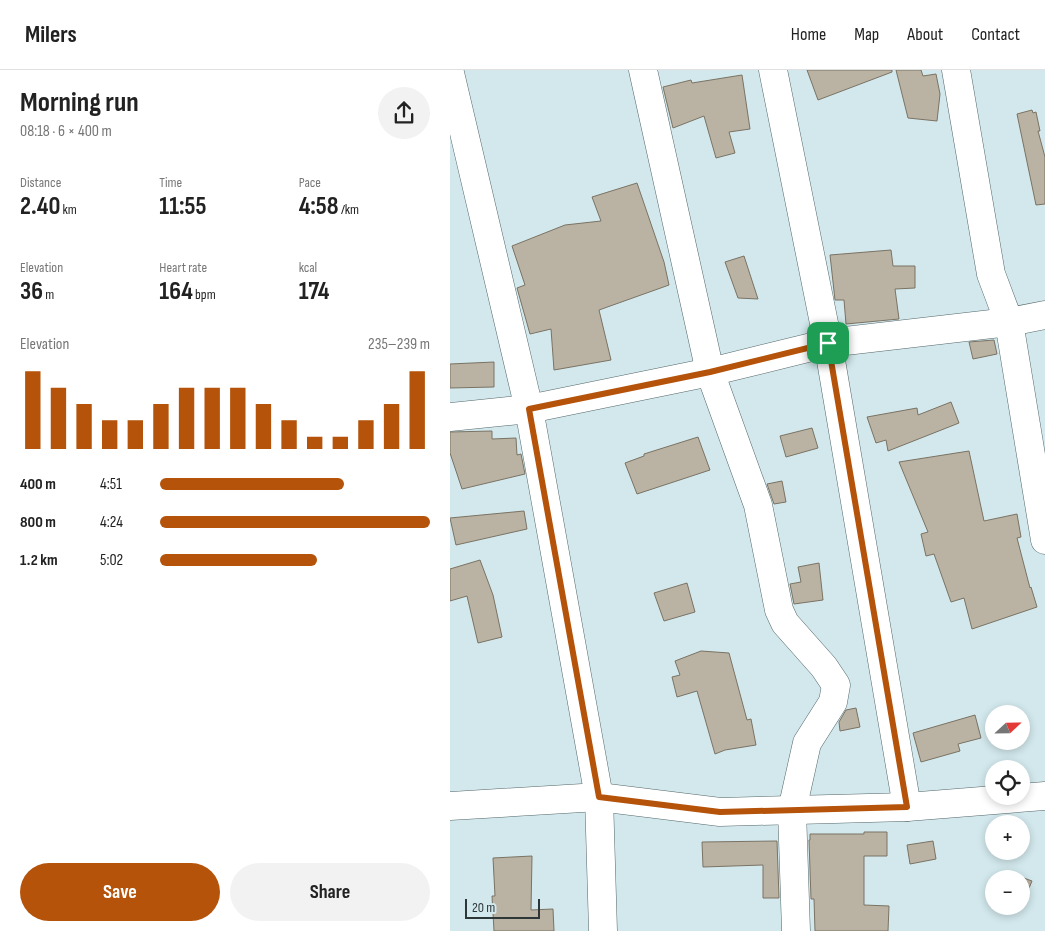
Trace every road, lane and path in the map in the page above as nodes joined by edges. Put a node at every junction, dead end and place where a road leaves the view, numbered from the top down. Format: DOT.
graph roads {
  1 [pos="643,70"];
  2 [pos="772,70"];
  3 [pos="956,70"];
  4 [pos="450,73"];
  5 [pos="1045,315"];
  6 [pos="1008,322"];
  7 [pos="828,343"];
  8 [pos="710,372"];
  9 [pos="529,409"];
  10 [pos="450,418"];
  11 [pos="1045,540"];
  12 [pos="1045,796"];
  13 [pos="599,797"];
  14 [pos="450,806"];
  15 [pos="907,807"];
  16 [pos="792,810"];
  17 [pos="603,931"];
  18 [pos="796,931"];
  1 -- 8 [label="street"];
  2 -- 7 [label="street"];
  3 -- 6 [label="street"];
  4 -- 9 [label="street"];
  5 -- 6 [label="street"];
  6 -- 7 [label="street"];
  6 -- 11 [label="street"];
  7 -- 8 [label="street"];
  7 -- 15 [label="street"];
  8 -- 9 [label="street"];
  8 -- 16 [label="street"];
  9 -- 10 [label="street"];
  9 -- 13 [label="street"];
  12 -- 15 [label="street"];
  13 -- 14 [label="street"];
  13 -- 16 [label="street"];
  13 -- 17 [label="street"];
  15 -- 16 [label="street"];
  16 -- 18 [label="street"];
}
